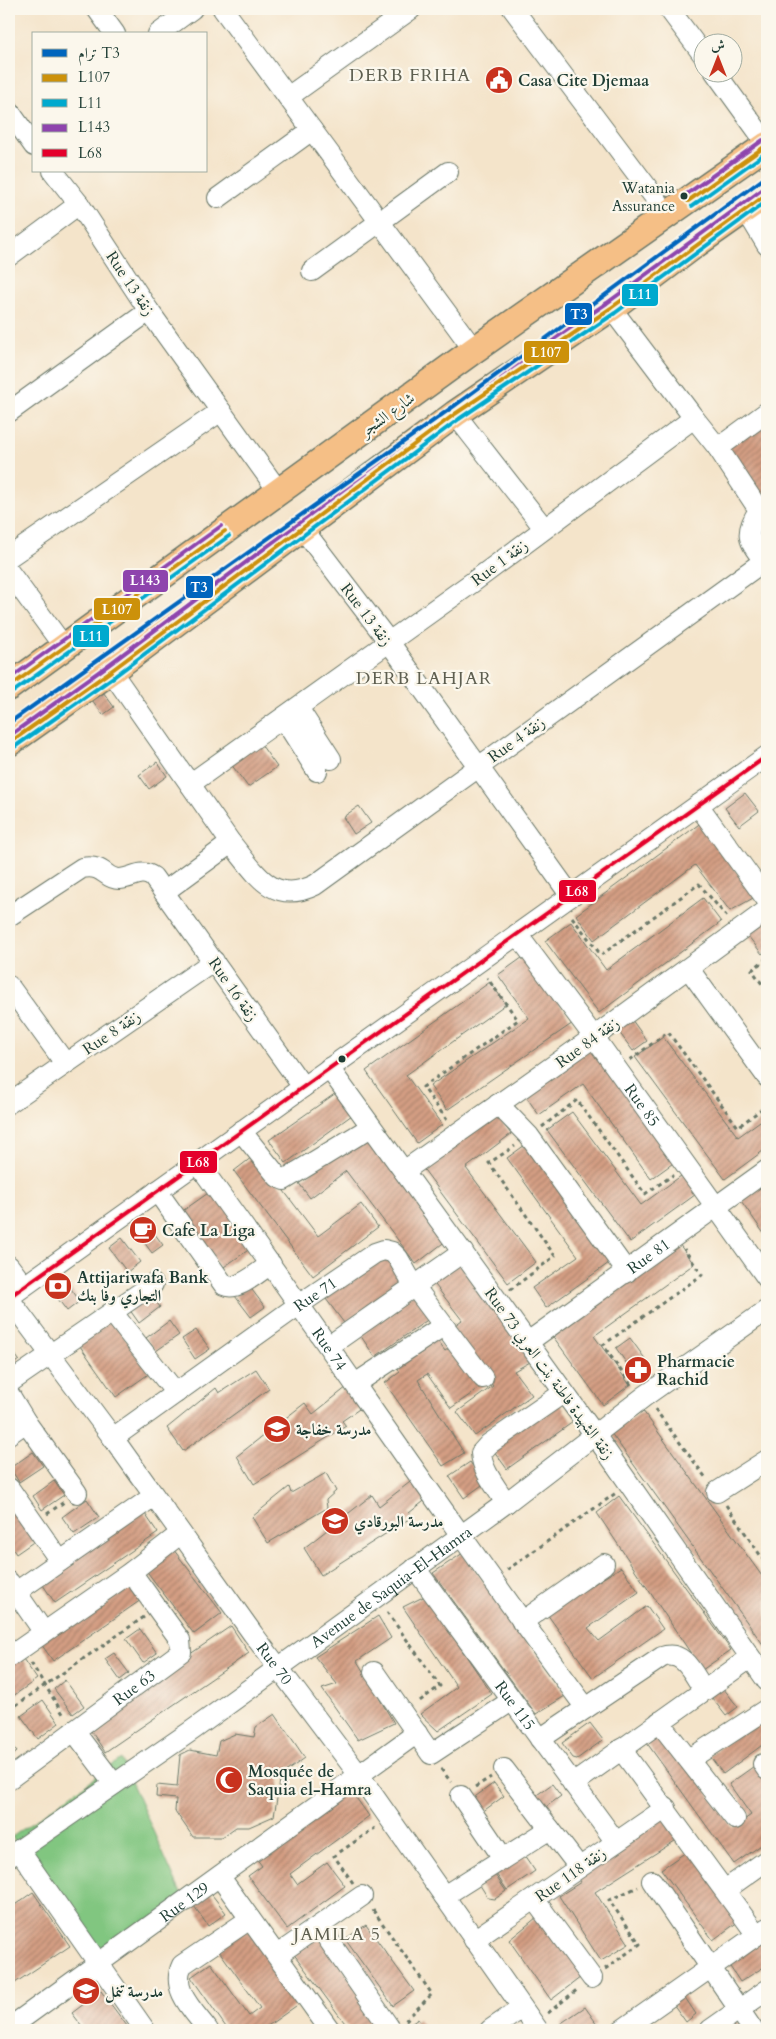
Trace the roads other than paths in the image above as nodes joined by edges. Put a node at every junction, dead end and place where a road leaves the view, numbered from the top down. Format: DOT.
graph roads {
  1 [pos="97,9"];
  2 [pos="192,9"];
  3 [pos="223,9"];
  4 [pos="411,9"];
  5 [pos="512,9"];
  6 [pos="669,9"];
  7 [pos="114,32"];
  8 [pos="161,32"];
  9 [pos="694,43"];
  10 [pos="723,82"];
  11 [pos="288,97"];
  12 [pos="9,111"];
  13 [pos="21,129"];
  14 [pos="312,130"];
  15 [pos="32,143"];
  16 [pos="767,144"];
  17 [pos="54,172"];
  18 [pos="448,172"];
  19 [pos="767,194"];
  20 [pos="218,198"];
  21 [pos="79,204"];
  22 [pos="746,210"];
  23 [pos="668,215"];
  24 [pos="380,222"];
  25 [pos="767,245"];
  26 [pos="9,256"];
  27 [pos="312,272"];
  28 [pos="611,308"];
  29 [pos="150,311"];
  30 [pos="474,350"];
  31 [pos="221,411"];
  32 [pos="9,412"];
  33 [pos="767,412"];
  34 [pos="455,414"];
  35 [pos="694,418"];
  36 [pos="718,448"];
  37 [pos="280,492"];
  38 [pos="763,508"];
  39 [pos="302,528"];
  40 [pos="544,528"];
  41 [pos="9,557"];
  42 [pos="766,563"];
  43 [pos="9,572"];
  44 [pos="389,642"];
  45 [pos="64,647"];
  46 [pos="111,671"];
  47 [pos="9,687"];
  48 [pos="291,713"];
  49 [pos="9,744"];
  50 [pos="767,756"];
  51 [pos="324,765"];
  52 [pos="477,767"];
  53 [pos="190,784"];
  54 [pos="698,805"];
  55 [pos="231,843"];
  56 [pos="164,892"];
  57 [pos="566,899"];
  58 [pos="767,900"];
  59 [pos="767,910"];
  60 [pos="9,916"];
  61 [pos="517,934"];
  62 [pos="214,961"];
  63 [pos="688,969"];
  64 [pos="9,986"];
  65 [pos="594,1036"];
  66 [pos="65,1063"];
  67 [pos="329,1068"];
  68 [pos="767,1077"];
  69 [pos="303,1087"];
  70 [pos="9,1102"];
  71 [pos="498,1104"];
  72 [pos="371,1127"];
  73 [pos="242,1131"];
  74 [pos="197,1162"];
  75 [pos="767,1170"];
  76 [pos="404,1171"];
  77 [pos="157,1191"];
  78 [pos="716,1206"];
  79 [pos="463,1252"];
  80 [pos="271,1264"];
  81 [pos="9,1266"];
  82 [pos="627,1272"];
  83 [pos="767,1278"];
  84 [pos="153,1284"];
  85 [pos="414,1286"];
  86 [pos="14,1294"];
  87 [pos="300,1304"];
  88 [pos="767,1310"];
  89 [pos="112,1312"];
  90 [pos="442,1326"];
  91 [pos="528,1342"];
  92 [pos="329,1346"];
  93 [pos="51,1354"];
  94 [pos="483,1378"];
  95 [pos="9,1383"];
  96 [pos="355,1384"];
  97 [pos="176,1393"];
  98 [pos="9,1394"];
  99 [pos="563,1394"];
  100 [pos="26,1422"];
  101 [pos="9,1434"];
  102 [pos="595,1435"];
  103 [pos="113,1438"];
  104 [pos="766,1463"];
  105 [pos="9,1488"];
  106 [pos="717,1492"];
  107 [pos="77,1493"];
  108 [pos="154,1496"];
  109 [pos="506,1503"];
  110 [pos="180,1534"];
  111 [pos="459,1536"];
  112 [pos="60,1561"];
  113 [pos="604,1564"];
  114 [pos="415,1568"];
  115 [pos="131,1572"];
  116 [pos="12,1587"];
  117 [pos="522,1622"];
  118 [pos="44,1631"];
  119 [pos="15,1652"];
  120 [pos="750,1658"];
  121 [pos="278,1668"];
  122 [pos="374,1672"];
  123 [pos="767,1681"];
  124 [pos="704,1690"];
  125 [pos="510,1701"];
  126 [pos="586,1708"];
  127 [pos="767,1709"];
  128 [pos="659,1722"];
  129 [pos="74,1731"];
  130 [pos="417,1734"];
  131 [pos="540,1739"];
  132 [pos="621,1749"];
  133 [pos="690,1759"];
  134 [pos="504,1769"];
  135 [pos="359,1775"];
  136 [pos="9,1779"];
  137 [pos="114,1784"];
  138 [pos="573,1784"];
  139 [pos="461,1796"];
  140 [pos="666,1808"];
  141 [pos="735,1819"];
  142 [pos="550,1830"];
  143 [pos="616,1842"];
  144 [pos="14,1854"];
  145 [pos="503,1858"];
  146 [pos="767,1860"];
  147 [pos="579,1867"];
  148 [pos="220,1877"];
  149 [pos="652,1881"];
  150 [pos="725,1890"];
  151 [pos="362,1896"];
  152 [pos="444,1896"];
  153 [pos="534,1899"];
  154 [pos="250,1919"];
  155 [pos="319,1926"];
  156 [pos="762,1931"];
  157 [pos="474,1940"];
  158 [pos="277,1955"];
  159 [pos="99,1964"];
  160 [pos="711,1968"];
  161 [pos="592,1978"];
  162 [pos="767,1990"];
  163 [pos="522,2008"];
  164 [pos="739,2011"];
  165 [pos="321,2027"];
  166 [pos="396,2027"];
  167 [pos="9,2028"];
  168 [pos="536,2028"];
  169 [pos="145,2030"];
  170 [pos="208,2030"];
  171 [pos="490,2030"];
  172 [pos="622,2030"];
  173 [pos="710,2030"];
  174 [pos="753,2030"];
  1 -- 7 [label="street"];
  2 -- 8 [label="street"];
  3 -- 11 [label="street"];
  4 -- 11 [label="street"];
  5 -- 23 [label="street"];
  6 -- 9 [label="street"];
  10 -- 16 [label="street"];
  11 -- 14 [label="street"];
  12 -- 13 [label="street"];
  13 -- 15 [label="street"];
  14 -- 20 [label="street"];
  14 -- 24 [label="street"];
  16 -- 23 [label="main road, شارع الشجر"];
  17 -- 21 [label="street, Rue 13 زنقة"];
  18 -- 24 [label="street"];
  19 -- 22 [label="main road"];
  21 -- 26 [label="street"];
  21 -- 29 [label="street, Rue 13 زنقة"];
  22 -- 25 [label="street"];
  22 -- 28 [label="main road"];
  23 -- 30 [label="main road, شارع الشجر"];
  24 -- 27 [label="street"];
  24 -- 30 [label="street"];
  28 -- 34 [label="main road"];
  28 -- 35 [label="street"];
  29 -- 31 [label="street, Rue 13 زنقة"];
  29 -- 32 [label="street"];
  30 -- 37 [label="main road, شارع الشجر"];
  31 -- 37 [label="street, Rue 13 زنقة"];
  31 -- 41 [label="street"];
  33 -- 36 [label="street"];
  34 -- 39 [label="main road"];
  34 -- 40 [label="street"];
  35 -- 36 [label="street"];
  35 -- 40 [label="street, Rue 1 زنقة"];
  36 -- 38 [label="street"];
  37 -- 45 [label="main road, شارع الشجر"];
  38 -- 42 [label="street"];
  39 -- 44 [label="street, Rue 13 زنقة"];
  39 -- 46 [label="main road"];
  40 -- 44 [label="street, Rue 1 زنقة"];
  42 -- 52 [label="street, Rue 4 زنقة"];
  43 -- 45 [label="street"];
  44 -- 48 [label="street, Rue 1 زنقة"];
  44 -- 52 [label="street, Rue 13 زنقة"];
  45 -- 47 [label="main road, شارع الشجر"];
  46 -- 49 [label="main road"];
  46 -- 53 [label="street"];
  48 -- 51 [label="street"];
  48 -- 53 [label="street, Rue 1 زنقة"];
  50 -- 54 [label="street"];
  52 -- 55 [label="street, Rue 4 زنقة"];
  52 -- 57 [label="street, Rue 13 زنقة"];
  53 -- 55 [label="street"];
  54 -- 57 [label="street"];
  54 -- 58 [label="street"];
  55 -- 56 [label="street"];
  56 -- 60 [label="street, Rue 16 زنقة"];
  56 -- 62 [label="street, Rue 16 زنقة"];
  57 -- 61 [label="street"];
  59 -- 63 [label="street, Rue 84 زنقة"];
  61 -- 65 [label="street, Rue 85"];
  61 -- 67 [label="street"];
  62 -- 66 [label="street, Rue 8 زنقة"];
  62 -- 69 [label="street, Rue 16 زنقة"];
  63 -- 65 [label="street, Rue 84 زنقة"];
  63 -- 68 [label="street"];
  64 -- 66 [label="street"];
  65 -- 71 [label="street, Rue 84 زنقة"];
  65 -- 78 [label="street, Rue 85"];
  66 -- 70 [label="street, Rue 8 زنقة"];
  67 -- 69 [label="street"];
  67 -- 72 [label="street, Rue 73 زنقة الشهيدة فاطنة بنت العربي"];
  69 -- 73 [label="street"];
  71 -- 76 [label="street, Rue 84 زنقة"];
  71 -- 82 [label="street"];
  72 -- 73 [label="street"];
  72 -- 76 [label="street, Rue 73 زنقة الشهيدة فاطنة بنت العربي"];
  73 -- 74 [label="street"];
  74 -- 77 [label="street"];
  74 -- 80 [label="street, Rue 74"];
  75 -- 78 [label="street, Rue 81"];
  76 -- 79 [label="street, Rue 73 زنقة الشهيدة فاطنة بنت العربي"];
  77 -- 80 [label="street"];
  77 -- 86 [label="street"];
  78 -- 82 [label="street, Rue 81"];
  78 -- 83 [label="street, Rue 85"];
  79 -- 85 [label="street"];
  79 -- 91 [label="street, Rue 73 زنقة الشهيدة فاطنة بنت العربي"];
  80 -- 87 [label="street, Rue 74"];
  81 -- 86 [label="street, Rue 70"];
  82 -- 91 [label="street, Rue 81"];
  84 -- 89 [label="street"];
  85 -- 87 [label="street, Rue 71"];
  85 -- 90 [label="street, Rue 71"];
  85 -- 92 [label="street"];
  86 -- 93 [label="street, Rue 70"];
  87 -- 92 [label="street, Rue 74"];
  87 -- 97 [label="street, Rue 71"];
  88 -- 102 [label="street, Avenue de Saquia-El-Hamra"];
  89 -- 93 [label="street"];
  89 -- 97 [label="street"];
  90 -- 94 [label="street, Rue 71"];
  90 -- 96 [label="street"];
  91 -- 99 [label="street, Rue 73 زنقة الشهيدة فاطنة بنت العربي"];
  92 -- 96 [label="street, Rue 74"];
  93 -- 95 [label="street"];
  93 -- 103 [label="street, Rue 70"];
  96 -- 111 [label="street, Rue 74"];
  97 -- 103 [label="street, Rue 71"];
  98 -- 100 [label="street"];
  99 -- 102 [label="street, Rue 73 زنقة الشهيدة فاطنة بنت العربي"];
  99 -- 109 [label="street"];
  100 -- 101 [label="street"];
  100 -- 107 [label="street"];
  102 -- 109 [label="street, Avenue de Saquia-El-Hamra"];
  102 -- 120 [label="street, Rue 73 زنقة الشهيدة فاطنة بنت العربي"];
  103 -- 108 [label="street, Rue 70"];
  104 -- 106 [label="street"];
  105 -- 112 [label="street"];
  108 -- 110 [label="street, Rue 70"];
  108 -- 112 [label="street"];
  109 -- 111 [label="street, Avenue de Saquia-El-Hamra"];
  110 -- 115 [label="street"];
  110 -- 121 [label="street, Rue 70"];
  111 -- 114 [label="street, Avenue de Saquia-El-Hamra"];
  111 -- 117 [label="street, Rue 74"];
  112 -- 116 [label="street"];
  113 -- 117 [label="street"];
  114 -- 121 [label="street, Avenue de Saquia-El-Hamra"];
  114 -- 125 [label="street, Rue 115"];
  115 -- 118 [label="street"];
  115 -- 129 [label="street, Rue 63"];
  116 -- 118 [label="street"];
  117 -- 126 [label="street, Rue 74"];
  118 -- 119 [label="street"];
  120 -- 123 [label="street, Rue 73 زنقة الشهيدة فاطنة بنت العربي"];
  120 -- 124 [label="street"];
  121 -- 135 [label="street, Rue 70"];
  121 -- 137 [label="street, Avenue de Saquia-El-Hamra"];
  122 -- 130 [label="street"];
  124 -- 126 [label="street"];
  124 -- 128 [label="street"];
  125 -- 130 [label="street"];
  125 -- 131 [label="street, Rue 115"];
  126 -- 131 [label="street"];
  127 -- 133 [label="street"];
  128 -- 132 [label="street"];
  128 -- 133 [label="street"];
  129 -- 136 [label="street, Rue 63"];
  129 -- 137 [label="street"];
  130 -- 135 [label="street, Rue 129"];
  131 -- 138 [label="street, Rue 115"];
  132 -- 138 [label="street"];
  132 -- 140 [label="street"];
  133 -- 141 [label="street"];
  134 -- 142 [label="street"];
  135 -- 148 [label="street, Rue 129"];
  135 -- 152 [label="street, Rue 70"];
  137 -- 144 [label="street, Avenue de Saquia-El-Hamra"];
  138 -- 143 [label="street, Rue 115"];
  139 -- 145 [label="street"];
  140 -- 143 [label="street, Rue 118 زنقة"];
  140 -- 150 [label="street"];
  142 -- 145 [label="street"];
  142 -- 147 [label="street"];
  143 -- 147 [label="street, Rue 118 زنقة"];
  144 -- 159 [label="street"];
  145 -- 152 [label="street"];
  146 -- 150 [label="street"];
  147 -- 153 [label="street, Rue 118 زنقة"];
  148 -- 154 [label="street"];
  148 -- 159 [label="street, Rue 129"];
  149 -- 160 [label="street"];
  150 -- 156 [label="street"];
  151 -- 155 [label="street"];
  152 -- 157 [label="street, Rue 70"];
  153 -- 157 [label="street, Rue 118 زنقة"];
  153 -- 161 [label="street"];
  154 -- 158 [label="street"];
  154 -- 170 [label="street"];
  155 -- 158 [label="street"];
  155 -- 166 [label="street"];
  156 -- 160 [label="street"];
  157 -- 163 [label="street, Rue 70"];
  158 -- 165 [label="street"];
  159 -- 167 [label="street, Rue 129"];
  159 -- 169 [label="street"];
  160 -- 164 [label="street"];
  160 -- 172 [label="street"];
  162 -- 164 [label="street"];
  163 -- 168 [label="street, Rue 70"];
  163 -- 171 [label="street"];
  164 -- 173 [label="street"];
  164 -- 174 [label="street"];
}
